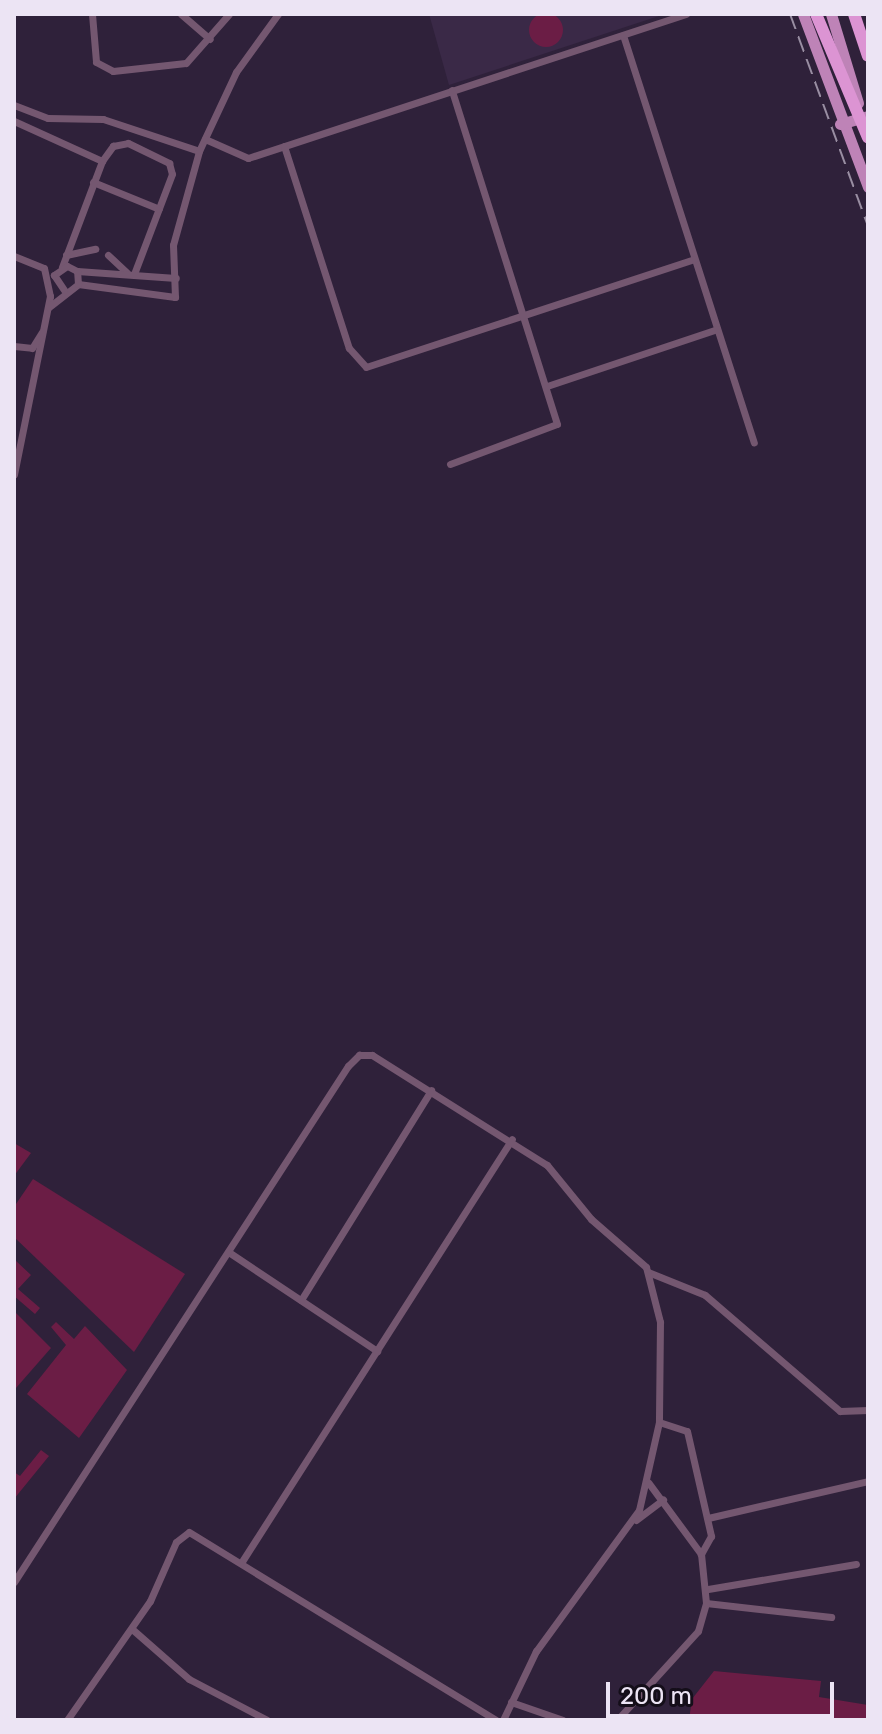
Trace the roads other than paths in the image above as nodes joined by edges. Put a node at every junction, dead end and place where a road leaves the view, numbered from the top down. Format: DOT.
graph roads {
  1 [pos="92,14"];
  2 [pos="181,14"];
  3 [pos="229,14"];
  4 [pos="278,14"];
  5 [pos="686,14"];
  6 [pos="803,14"];
  7 [pos="816,14"];
  8 [pos="831,14"];
  9 [pos="854,14"];
  10 [pos="623,35"];
  11 [pos="210,39"];
  12 [pos="868,56"];
  13 [pos="452,90"];
  14 [pos="14,105"];
  15 [pos="868,116"];
  16 [pos="14,121"];
  17 [pos="840,124"];
  18 [pos="868,138"];
  19 [pos="205,139"];
  20 [pos="284,146"];
  21 [pos="199,151"];
  22 [pos="102,161"];
  23 [pos="93,182"];
  24 [pos="868,187"];
  25 [pos="159,209"];
  26 [pos="95,249"];
  27 [pos="66,255"];
  28 [pos="108,255"];
  29 [pos="14,256"];
  30 [pos="694,259"];
  31 [pos="62,267"];
  32 [pos="45,271"];
  33 [pos="77,271"];
  34 [pos="55,273"];
  35 [pos="130,273"];
  36 [pos="176,278"];
  37 [pos="78,284"];
  38 [pos="56,287"];
  39 [pos="49,307"];
  40 [pos="525,315"];
  41 [pos="45,328"];
  42 [pos="717,329"];
  43 [pos="14,346"];
  44 [pos="547,386"];
  45 [pos="754,442"];
  46 [pos="450,464"];
  47 [pos="14,474"];
  48 [pos="431,1090"];
  49 [pos="512,1139"];
  50 [pos="230,1253"];
  51 [pos="648,1272"];
  52 [pos="301,1300"];
  53 [pos="377,1351"];
  54 [pos="868,1410"];
  55 [pos="659,1422"];
  56 [pos="868,1481"];
  57 [pos="648,1482"];
  58 [pos="663,1500"];
  59 [pos="708,1518"];
  60 [pos="633,1522"];
  61 [pos="701,1554"];
  62 [pos="241,1563"];
  63 [pos="856,1564"];
  64 [pos="14,1582"];
  65 [pos="708,1589"];
  66 [pos="706,1603"];
  67 [pos="831,1617"];
  68 [pos="132,1629"];
  69 [pos="511,1702"];
  70 [pos="67,1720"];
  71 [pos="267,1720"];
  72 [pos="496,1720"];
  73 [pos="503,1720"];
  74 [pos="563,1720"];
  75 [pos="617,1720"];
  1 -- 11 [label="street"];
  2 -- 11 [label="street"];
  3 -- 11 [label="street"];
  4 -- 19 [label="street"];
  5 -- 10 [label="street"];
  6 -- 17 [label="main road"];
  7 -- 18 [label="highway, bridge"];
  8 -- 18 [label="main road, bridge"];
  9 -- 12 [label="highway"];
  10 -- 13 [label="street"];
  10 -- 30 [label="street"];
  13 -- 20 [label="street"];
  13 -- 40 [label="street"];
  14 -- 21 [label="street"];
  15 -- 17 [label="main road"];
  16 -- 22 [label="street"];
  17 -- 24 [label="main road"];
  19 -- 20 [label="street"];
  19 -- 21 [label="street"];
  20 -- 40 [label="street"];
  21 -- 36 [label="street"];
  22 -- 23 [label="street"];
  22 -- 25 [label="street"];
  23 -- 25 [label="street"];
  23 -- 27 [label="street"];
  25 -- 35 [label="street"];
  26 -- 27 [label="street"];
  27 -- 31 [label="street"];
  28 -- 35 [label="street"];
  29 -- 32 [label="street"];
  30 -- 40 [label="street"];
  30 -- 42 [label="street"];
  31 -- 33 [label="street"];
  31 -- 34 [label="street"];
  32 -- 34 [label="street"];
  32 -- 38 [label="street"];
  33 -- 35 [label="street"];
  33 -- 37 [label="street"];
  34 -- 38 [label="street"];
  35 -- 36 [label="street"];
  36 -- 37 [label="street"];
  37 -- 38 [label="street"];
  38 -- 39 [label="street"];
  38 -- 39 [label="street"];
  39 -- 41 [label="street"];
  40 -- 44 [label="street"];
  41 -- 43 [label="street"];
  41 -- 47 [label="street"];
  42 -- 44 [label="street"];
  42 -- 45 [label="street"];
  44 -- 46 [label="street"];
  48 -- 49 [label="street"];
  48 -- 50 [label="street"];
  48 -- 52 [label="street"];
  49 -- 51 [label="street"];
  49 -- 53 [label="street"];
  50 -- 52 [label="street"];
  50 -- 64 [label="street"];
  51 -- 54 [label="street"];
  51 -- 55 [label="street"];
  52 -- 53 [label="street"];
  53 -- 62 [label="street"];
  55 -- 57 [label="street"];
  55 -- 59 [label="street"];
  56 -- 59 [label="street"];
  57 -- 58 [label="street"];
  57 -- 60 [label="street"];
  58 -- 60 [label="street"];
  58 -- 61 [label="street"];
  59 -- 61 [label="street"];
  60 -- 69 [label="street"];
  61 -- 65 [label="street"];
  62 -- 68 [label="street"];
  62 -- 72 [label="street"];
  63 -- 65 [label="street"];
  65 -- 66 [label="street"];
  66 -- 67 [label="street"];
  66 -- 75 [label="street"];
  68 -- 70 [label="street"];
  68 -- 71 [label="street"];
  69 -- 73 [label="street"];
  69 -- 74 [label="street"];
}
